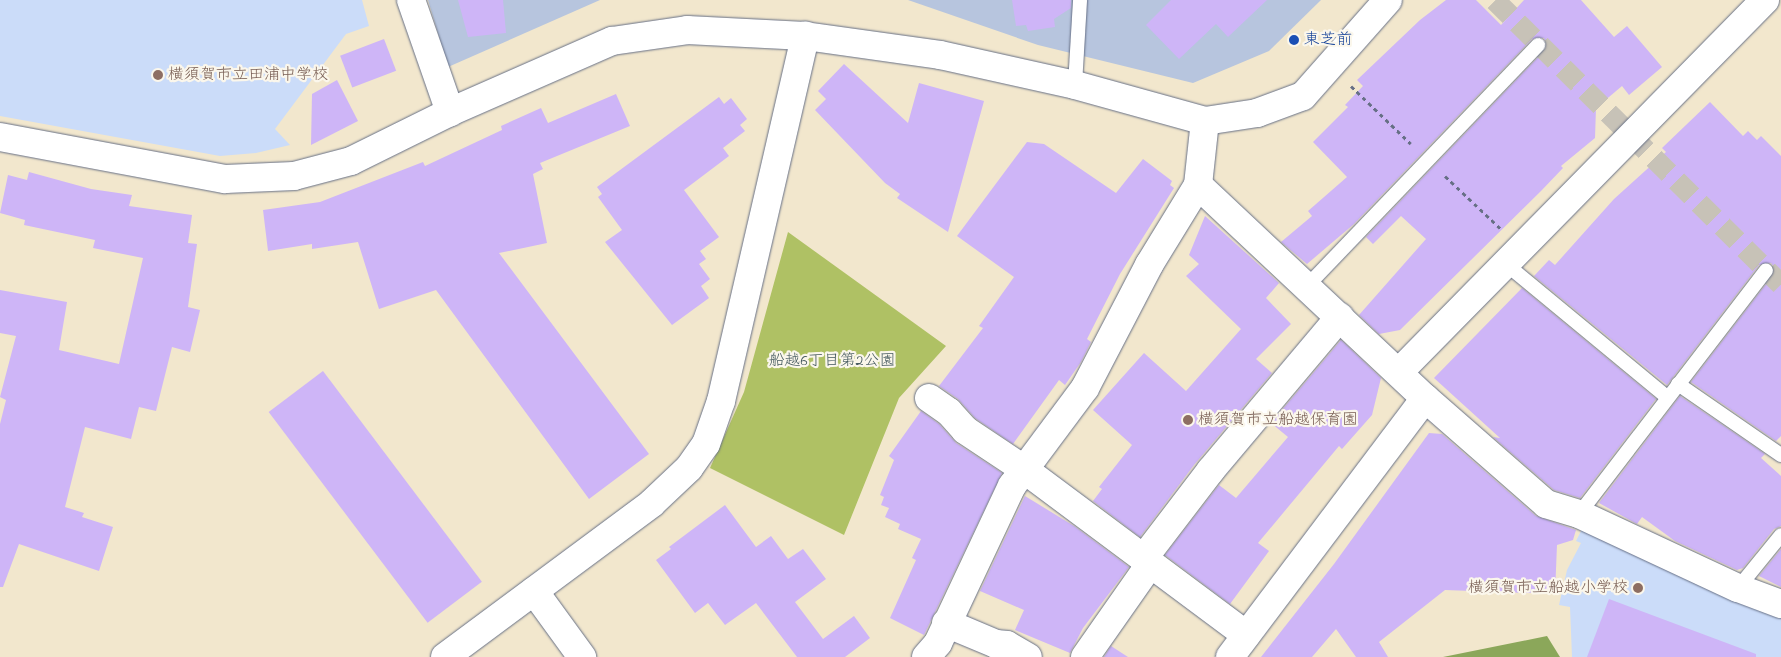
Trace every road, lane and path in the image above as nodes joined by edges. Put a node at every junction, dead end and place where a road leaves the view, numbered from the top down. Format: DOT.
graph roads {
  1 [pos="411,0"];
  2 [pos="1080,0"];
  3 [pos="1388,0"];
  4 [pos="1765,0"];
  5 [pos="805,36"];
  6 [pos="1538,44"];
  7 [pos="1075,85"];
  8 [pos="450,112"];
  9 [pos="1205,121"];
  10 [pos="0,137"];
  11 [pos="1198,185"];
  12 [pos="1506,264"];
  13 [pos="1766,270"];
  14 [pos="1307,286"];
  15 [pos="1340,317"];
  16 [pos="1399,372"];
  17 [pos="1678,384"];
  18 [pos="1667,397"];
  19 [pos="929,398"];
  20 [pos="1425,398"];
  21 [pos="1781,455"];
  22 [pos="1025,470"];
  23 [pos="1579,514"];
  24 [pos="1781,535"];
  25 [pos="1146,562"];
  26 [pos="1738,588"];
  27 [pos="534,591"];
  28 [pos="1781,604"];
  29 [pos="946,623"];
  30 [pos="1246,635"];
  31 [pos="446,657"];
  32 [pos="582,657"];
  33 [pos="926,657"];
  34 [pos="1028,657"];
  35 [pos="1085,657"];
  36 [pos="1230,657"];
  1 -- 8 [label="street"];
  2 -- 7 [label="lane"];
  3 -- 9 [label="street"];
  4 -- 12 [label="street"];
  5 -- 7 [label="street"];
  5 -- 8 [label="street"];
  5 -- 27 [label="street"];
  6 -- 14 [label="lane"];
  7 -- 9 [label="street"];
  8 -- 10 [label="street"];
  9 -- 11 [label="street"];
  11 -- 14 [label="street"];
  11 -- 22 [label="street"];
  12 -- 16 [label="street"];
  12 -- 18 [label="lane"];
  13 -- 17 [label="lane"];
  14 -- 15 [label="street"];
  15 -- 16 [label="street"];
  15 -- 25 [label="street"];
  16 -- 20 [label="street"];
  17 -- 18 [label="lane"];
  17 -- 21 [label="lane"];
  18 -- 23 [label="lane"];
  19 -- 22 [label="street"];
  20 -- 23 [label="street"];
  20 -- 30 [label="street"];
  22 -- 25 [label="street"];
  22 -- 29 [label="street"];
  23 -- 26 [label="street"];
  24 -- 26 [label="lane"];
  25 -- 30 [label="street"];
  25 -- 35 [label="street"];
  26 -- 28 [label="street"];
  27 -- 31 [label="street"];
  27 -- 32 [label="street"];
  29 -- 33 [label="street"];
  29 -- 34 [label="street"];
  30 -- 36 [label="street"];
}
